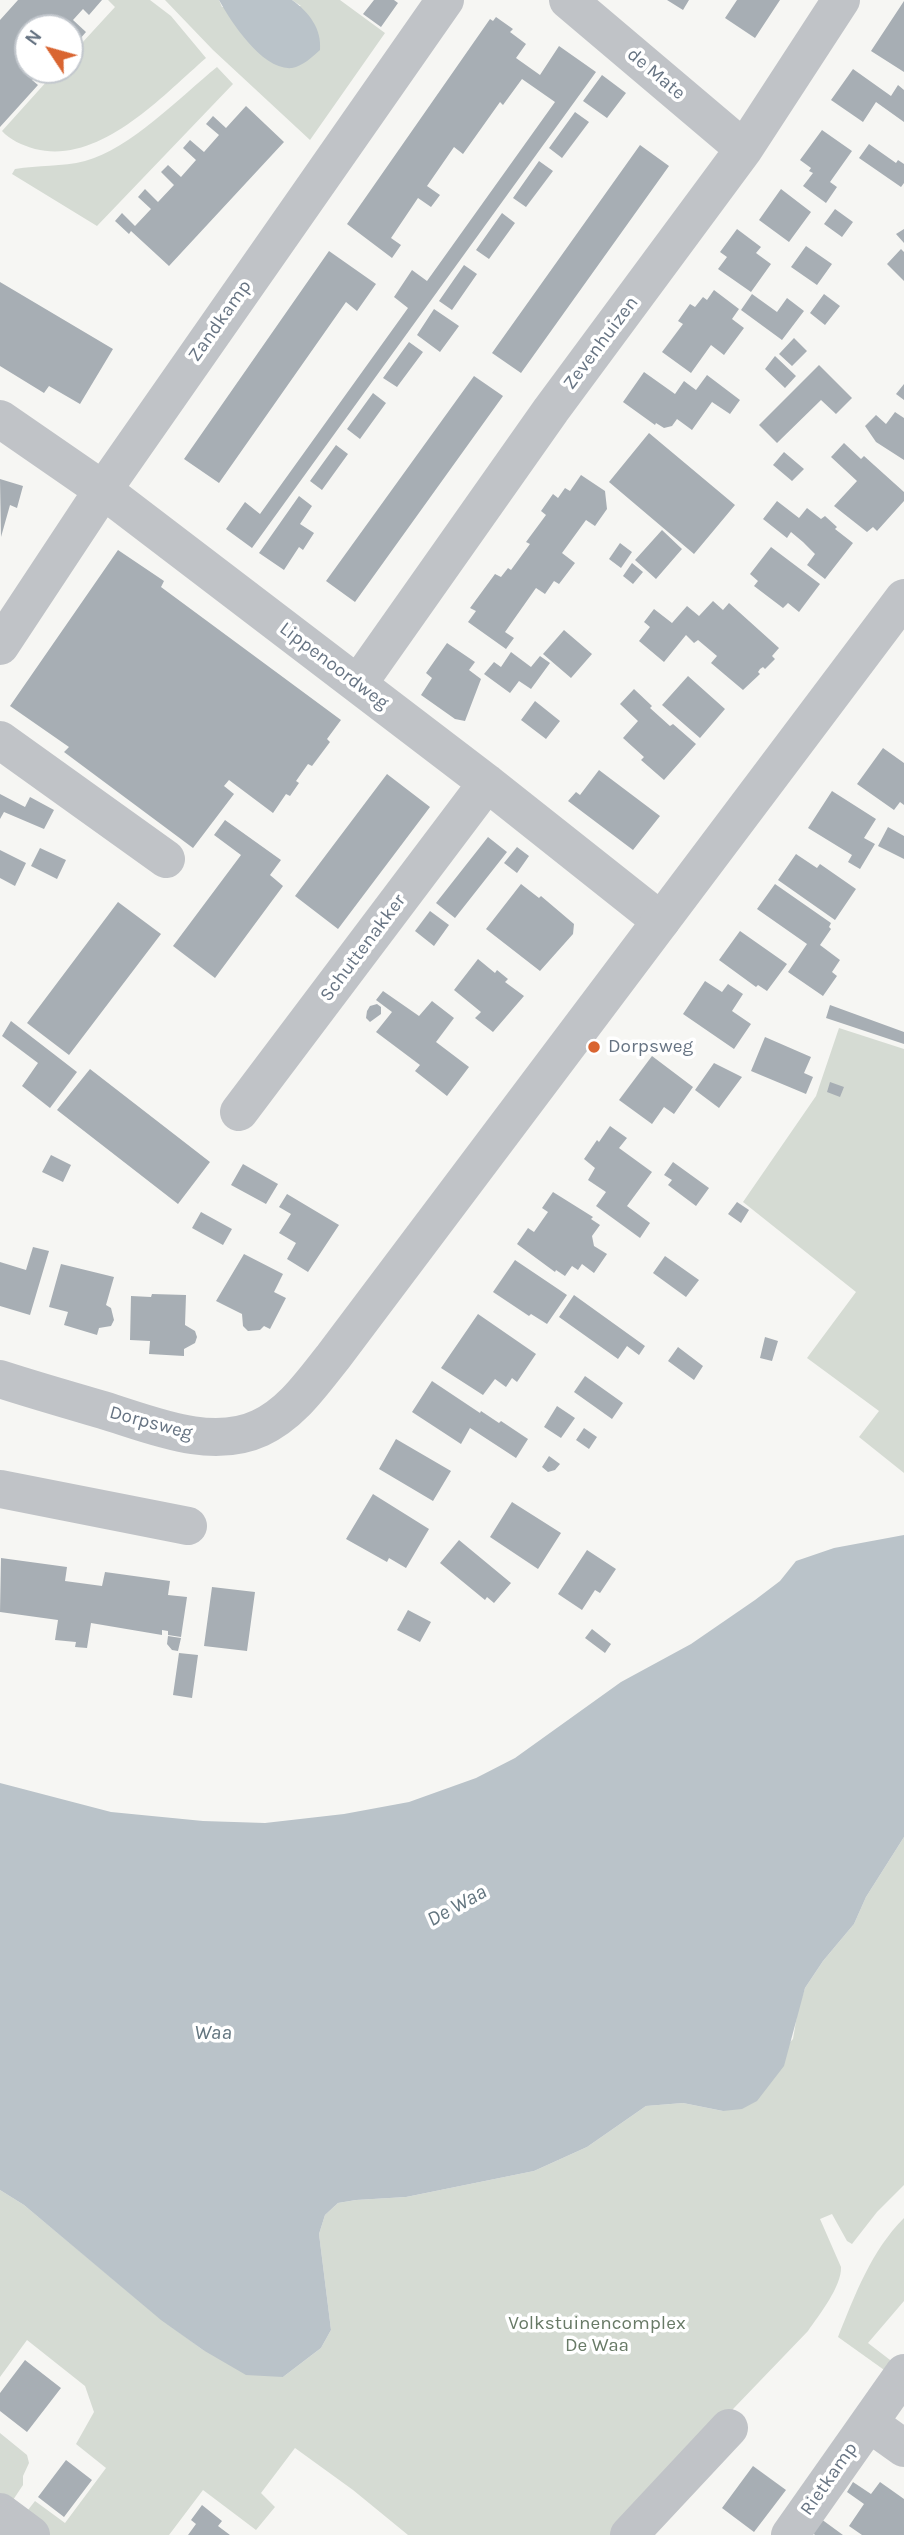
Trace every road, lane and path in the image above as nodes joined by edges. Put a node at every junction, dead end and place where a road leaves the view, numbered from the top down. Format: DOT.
graph roads {
  1 [pos="445,0"];
  2 [pos="568,0"];
  3 [pos="841,0"];
  4 [pos="744,149"];
  5 [pos="0,419"];
  6 [pos="103,490"];
  7 [pos="904,598"];
  8 [pos="0,646"];
  9 [pos="358,684"];
  10 [pos="0,740"];
  11 [pos="487,783"];
  12 [pos="166,859"];
  13 [pos="661,921"];
  14 [pos="239,1112"];
  15 [pos="0,1379"];
  16 [pos="0,1489"];
  17 [pos="188,1526"];
  18 [pos="904,2373"];
  19 [pos="869,2423"];
  20 [pos="729,2428"];
  21 [pos="904,2448"];
  22 [pos="0,2512"];
  23 [pos="31,2535"];
  24 [pos="629,2535"];
  25 [pos="790,2535"];
  1 -- 6 [label="street, Zandkamp"];
  2 -- 4 [label="street, de Mate"];
  3 -- 4 [label="street, Zevenhuizen"];
  4 -- 9 [label="street, Zevenhuizen"];
  5 -- 6 [label="street, Lippenoordweg"];
  6 -- 8 [label="street, Zandkamp"];
  6 -- 9 [label="street, Lippenoordweg"];
  7 -- 13 [label="street, Dorpsweg"];
  9 -- 11 [label="street, Lippenoordweg"];
  10 -- 12 [label="street"];
  11 -- 13 [label="street, Lippenoordweg"];
  11 -- 14 [label="street, Schuttenakker"];
  13 -- 15 [label="street, Dorpsweg"];
  16 -- 17 [label="street"];
  18 -- 19 [label="street, Rietkamp"];
  19 -- 21 [label="street, Rietkamp"];
  19 -- 25 [label="street, Rietkamp"];
  20 -- 24 [label="street"];
  22 -- 23 [label="street"];
}
